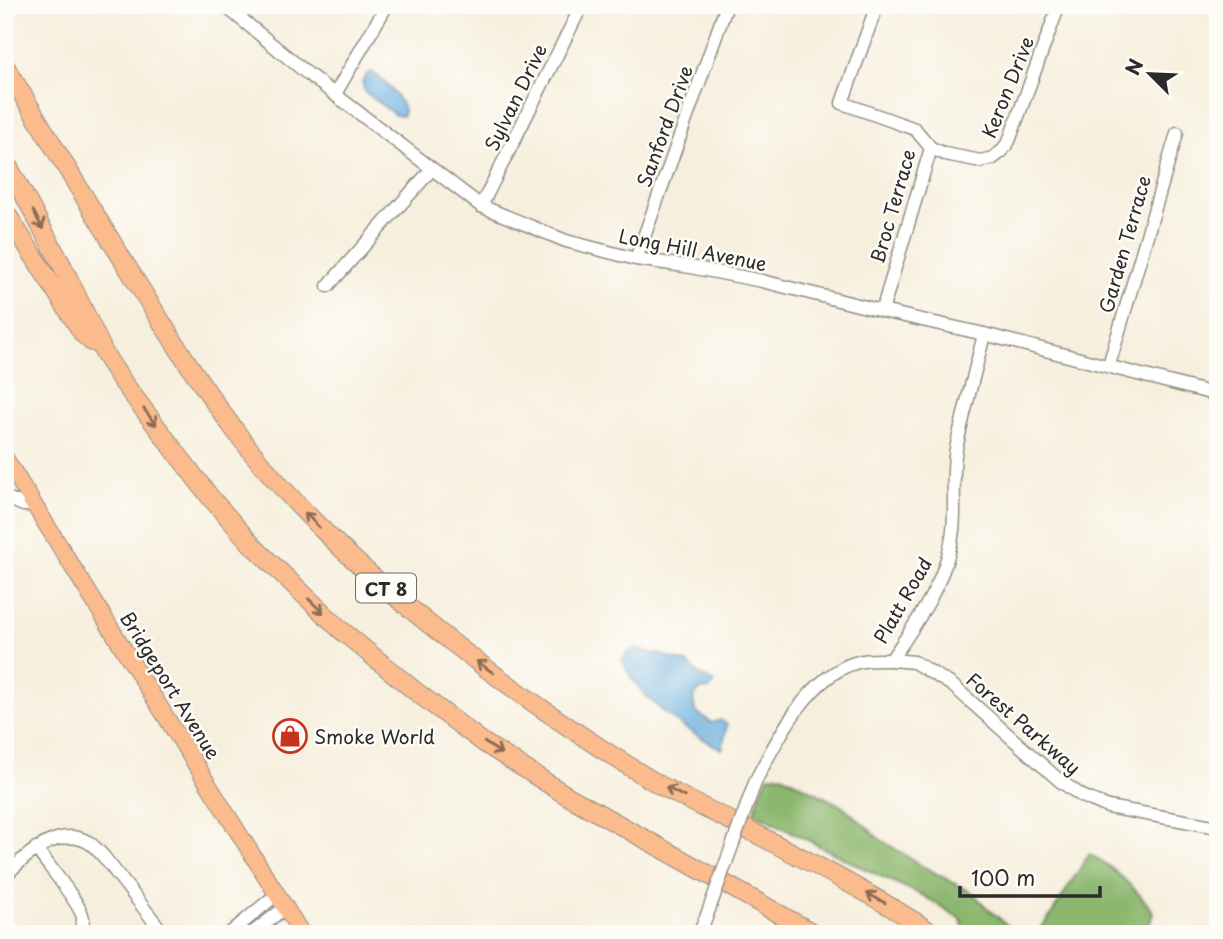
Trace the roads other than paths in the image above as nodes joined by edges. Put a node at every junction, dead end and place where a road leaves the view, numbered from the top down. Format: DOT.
graph roads {
  1 [pos="224,5"];
  2 [pos="387,5"];
  3 [pos="582,5"];
  4 [pos="727,5"];
  5 [pos="877,5"];
  6 [pos="1059,5"];
  7 [pos="5,66"];
  8 [pos="335,94"];
  9 [pos="1177,133"];
  10 [pos="931,148"];
  11 [pos="5,160"];
  12 [pos="432,169"];
  13 [pos="481,206"];
  14 [pos="5,211"];
  15 [pos="636,259"];
  16 [pos="328,286"];
  17 [pos="882,311"];
  18 [pos="984,334"];
  19 [pos="104,355"];
  20 [pos="1109,365"];
  21 [pos="1218,395"];
  22 [pos="5,458"];
  23 [pos="5,497"];
  24 [pos="34,505"];
  25 [pos="891,660"];
  26 [pos="1218,827"];
  27 [pos="36,849"];
  28 [pos="5,876"];
  29 [pos="282,900"];
  30 [pos="78,934"];
  31 [pos="164,934"];
  32 [pos="229,934"];
  33 [pos="251,934"];
  34 [pos="302,934"];
  35 [pos="699,934"];
  36 [pos="815,934"];
  37 [pos="934,934"];
  1 -- 8 [label="street, Long Hill Avenue"];
  2 -- 8 [label="street"];
  3 -- 13 [label="street, Sylvan Drive"];
  4 -- 15 [label="street, Sanford Drive"];
  5 -- 10 [label="street, Broc Terrace"];
  6 -- 10 [label="street, Keron Drive"];
  37 -- 7 [label="highway, CT 8, one-way"];
  8 -- 12 [label="street, Long Hill Avenue"];
  9 -- 20 [label="street, Garden Terrace"];
  10 -- 17 [label="street, Broc Terrace"];
  11 -- 19 [label="highway, one-way"];
  12 -- 13 [label="street, Long Hill Avenue"];
  12 -- 16 [label="street"];
  13 -- 15 [label="street, Long Hill Avenue"];
  14 -- 19 [label="highway"];
  15 -- 17 [label="street, Long Hill Avenue"];
  17 -- 18 [label="street, Long Hill Avenue"];
  18 -- 20 [label="street, Long Hill Avenue"];
  18 -- 25 [label="street, Platt Road"];
  19 -- 36 [label="highway, one-way"];
  20 -- 21 [label="street, Long Hill Avenue"];
  22 -- 24 [label="main road, Bridgeport Avenue"];
  23 -- 24 [label="street"];
  24 -- 29 [label="main road, Bridgeport Avenue"];
  25 -- 26 [label="street, Forest Parkway"];
  25 -- 35 [label="street, Platt Road, bridge"];
  27 -- 28 [label="street"];
  27 -- 30 [label="street"];
  27 -- 31 [label="street"];
  29 -- 32 [label="street"];
  29 -- 33 [label="street"];
  29 -- 34 [label="main road, Bridgeport Avenue"];
}
